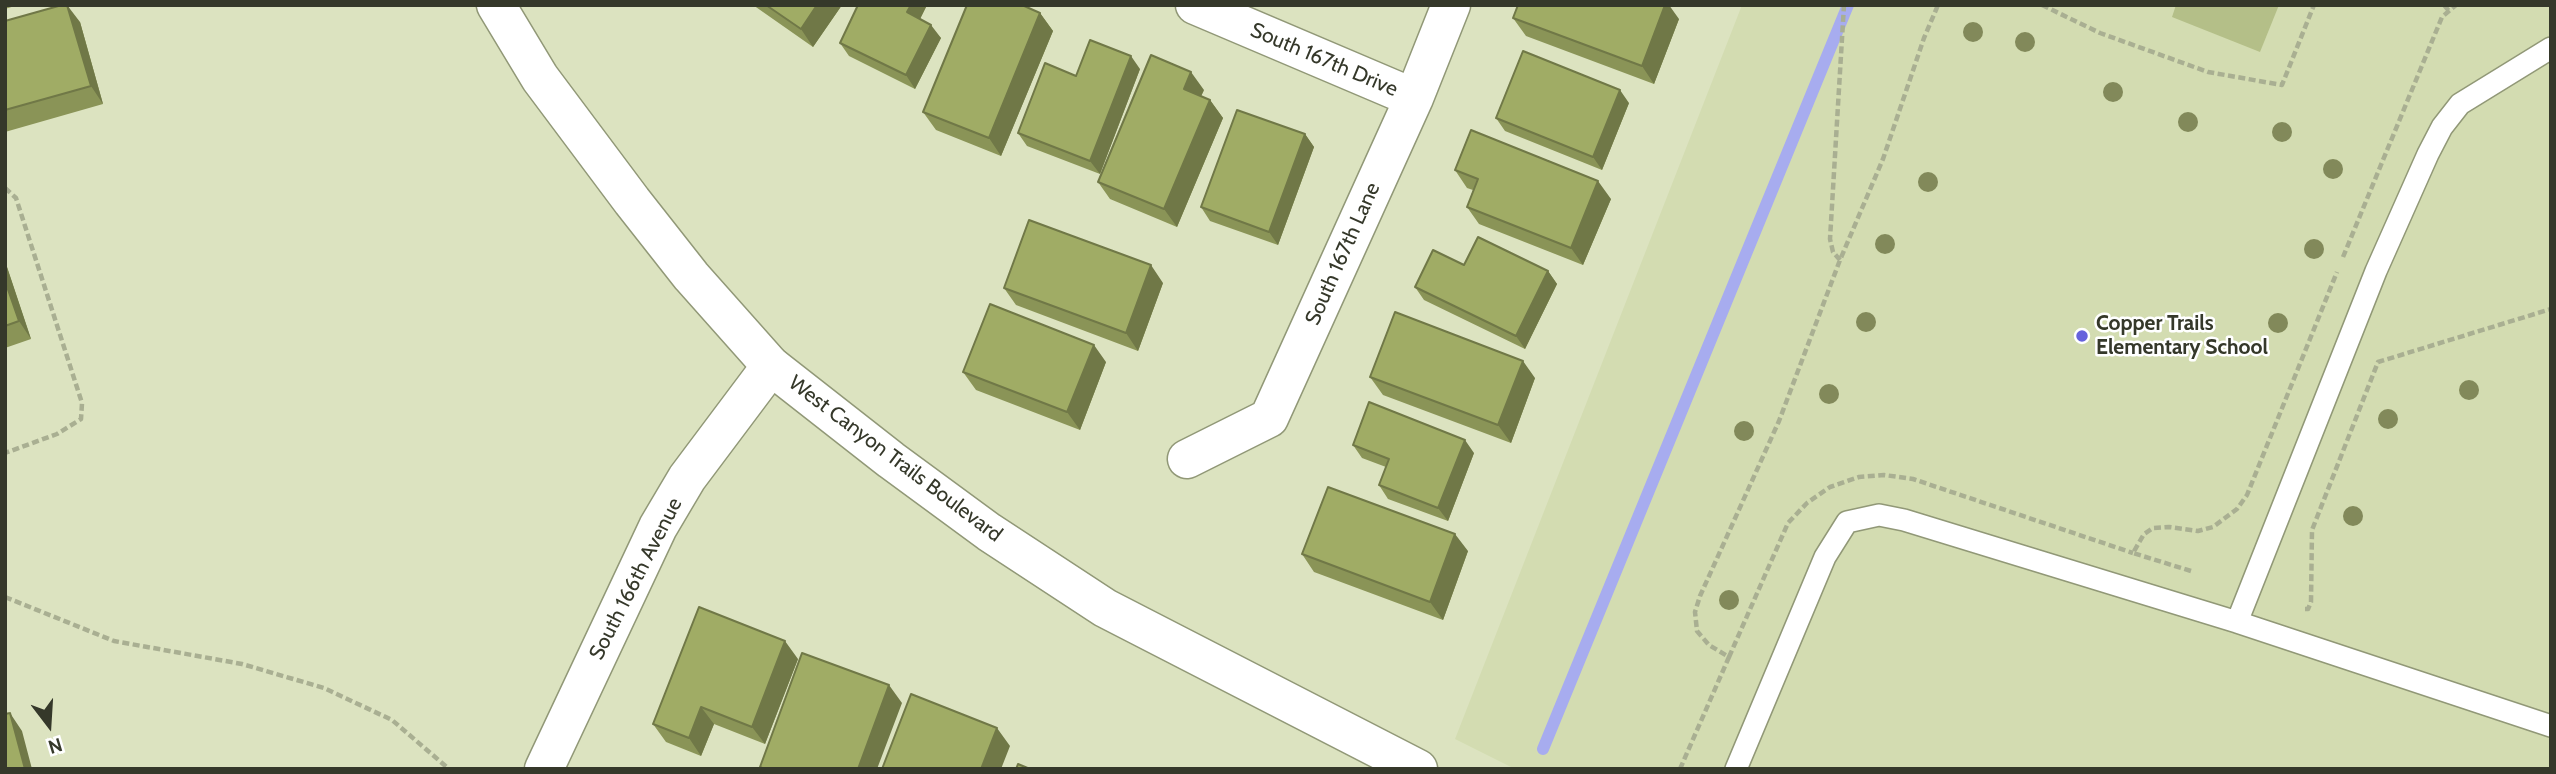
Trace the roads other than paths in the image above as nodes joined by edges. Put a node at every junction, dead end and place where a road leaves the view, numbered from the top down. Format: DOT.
graph roads {
  1 [pos="496,5"];
  2 [pos="1195,5"];
  3 [pos="1451,5"];
  4 [pos="2551,48"];
  5 [pos="1414,99"];
  6 [pos="771,366"];
  7 [pos="1187,459"];
  8 [pos="2237,622"];
  9 [pos="2551,726"];
  10 [pos="544,769"];
  11 [pos="1418,769"];
  12 [pos="1736,769"];
  1 -- 6 [label="street, West Canyon Trails Boulevard"];
  2 -- 5 [label="street, South 167th Drive"];
  3 -- 5 [label="street, South 167th Lane"];
  4 -- 8 [label="lane"];
  5 -- 7 [label="street, South 167th Lane"];
  6 -- 10 [label="street, South 166th Avenue"];
  6 -- 11 [label="street, West Canyon Trails Boulevard"];
  8 -- 9 [label="lane"];
  8 -- 12 [label="lane"];
}
